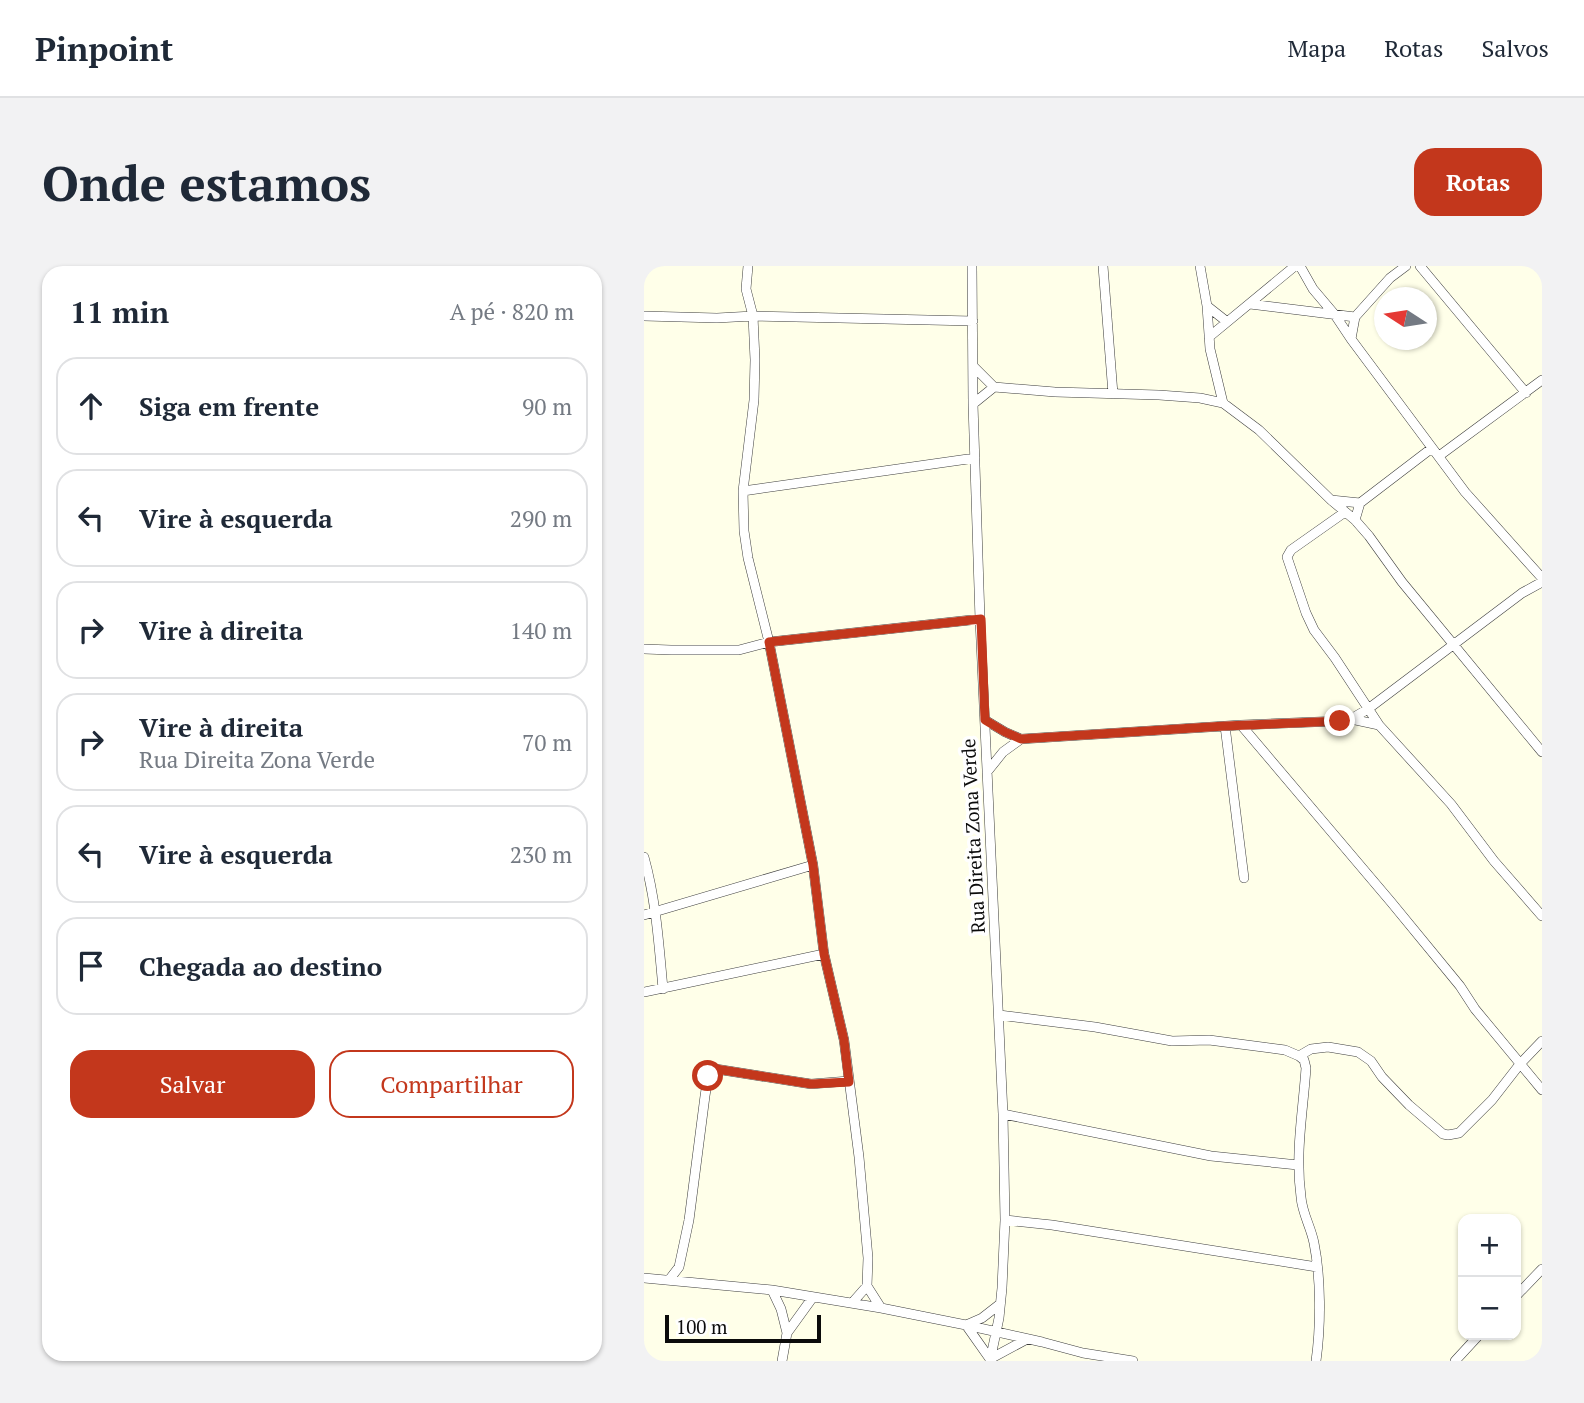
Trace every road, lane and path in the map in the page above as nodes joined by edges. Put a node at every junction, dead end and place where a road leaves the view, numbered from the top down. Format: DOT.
graph roads {
  1 [pos="748,266"];
  2 [pos="972,266"];
  3 [pos="1103,266"];
  4 [pos="1200,266"];
  5 [pos="1297,266"];
  6 [pos="1406,266"];
  7 [pos="1420,266"];
  8 [pos="1251,304"];
  9 [pos="1207,306"];
  10 [pos="1335,315"];
  11 [pos="644,316"];
  12 [pos="753,316"];
  13 [pos="1355,317"];
  14 [pos="972,321"];
  15 [pos="1226,321"];
  16 [pos="1209,337"];
  17 [pos="1351,339"];
  18 [pos="973,366"];
  19 [pos="1542,380"];
  20 [pos="994,387"];
  21 [pos="1526,393"];
  22 [pos="1113,394"];
  23 [pos="1223,403"];
  24 [pos="973,404"];
  25 [pos="1436,452"];
  26 [pos="975,458"];
  27 [pos="743,491"];
  28 [pos="1331,500"];
  29 [pos="1360,503"];
  30 [pos="1345,512"];
  31 [pos="1355,520"];
  32 [pos="1542,580"];
  33 [pos="981,619"];
  34 [pos="769,642"];
  35 [pos="1454,645"];
  36 [pos="644,649"];
  37 [pos="1368,709"];
  38 [pos="1351,719"];
  39 [pos="985,720"];
  40 [pos="1241,725"];
  41 [pos="1379,725"];
  42 [pos="1225,726"];
  43 [pos="1021,739"];
  44 [pos="1542,752"];
  45 [pos="988,772"];
  46 [pos="644,857"];
  47 [pos="813,865"];
  48 [pos="1244,878"];
  49 [pos="655,911"];
  50 [pos="644,915"];
  51 [pos="1542,916"];
  52 [pos="824,954"];
  53 [pos="663,989"];
  54 [pos="644,992"];
  55 [pos="999,1015"];
  56 [pos="1542,1041"];
  57 [pos="1300,1056"];
  58 [pos="1520,1064"];
  59 [pos="849,1082"];
  60 [pos="1542,1090"];
  61 [pos="1003,1114"];
  62 [pos="1298,1164"];
  63 [pos="1005,1220"];
  64 [pos="679,1267"];
  65 [pos="1317,1268"];
  66 [pos="1542,1270"];
  67 [pos="644,1278"];
  68 [pos="669,1280"];
  69 [pos="688,1282"];
  70 [pos="867,1286"];
  71 [pos="772,1290"];
  72 [pos="1521,1291"];
  73 [pos="813,1297"];
  74 [pos="852,1303"];
  75 [pos="1000,1304"];
  76 [pos="881,1308"];
  77 [pos="966,1325"];
  78 [pos="995,1332"];
  79 [pos="787,1333"];
  80 [pos="1027,1339"];
  81 [pos="1474,1340"];
  82 [pos="990,1360"];
  83 [pos="782,1361"];
  84 [pos="1133,1361"];
  85 [pos="1316,1361"];
  86 [pos="1455,1361"];
  1 -- 12 [label="street"];
  2 -- 14 [label="street, Rua Direita Zona Verde"];
  3 -- 22 [label="street"];
  4 -- 9 [label="street"];
  5 -- 8 [label="street"];
  5 -- 10 [label="street"];
  6 -- 13 [label="street"];
  7 -- 21 [label="street"];
  8 -- 10 [label="street"];
  8 -- 15 [label="street"];
  9 -- 15 [label="street"];
  9 -- 16 [label="street"];
  10 -- 13 [label="street"];
  10 -- 17 [label="street"];
  11 -- 12 [label="street"];
  12 -- 14 [label="street"];
  12 -- 27 [label="street"];
  13 -- 17 [label="street"];
  14 -- 18 [label="street, Rua Direita Zona Verde"];
  15 -- 16 [label="street"];
  16 -- 23 [label="street"];
  17 -- 25 [label="street"];
  18 -- 20 [label="street"];
  18 -- 24 [label="street, Rua Direita Zona Verde"];
  19 -- 21 [label="street"];
  20 -- 22 [label="street"];
  20 -- 24 [label="street"];
  21 -- 25 [label="street"];
  22 -- 23 [label="street"];
  23 -- 28 [label="street"];
  24 -- 26 [label="street, Rua Direita Zona Verde"];
  25 -- 29 [label="street"];
  25 -- 32 [label="street"];
  26 -- 27 [label="street"];
  26 -- 33 [label="street, Rua Direita Zona Verde"];
  27 -- 34 [label="street"];
  28 -- 29 [label="street"];
  28 -- 30 [label="street"];
  29 -- 31 [label="street"];
  30 -- 31 [label="street"];
  30 -- 37 [label="street"];
  31 -- 35 [label="street"];
  32 -- 35 [label="street"];
  33 -- 34 [label="street"];
  33 -- 39 [label="street, Rua Direita Zona Verde"];
  34 -- 36 [label="street"];
  34 -- 47 [label="street"];
  35 -- 37 [label="street"];
  35 -- 44 [label="street"];
  37 -- 38 [label="street"];
  37 -- 41 [label="street"];
  38 -- 40 [label="street"];
  38 -- 41 [label="street"];
  39 -- 43 [label="street"];
  39 -- 45 [label="street, Rua Direita Zona Verde"];
  40 -- 42 [label="street"];
  40 -- 58 [label="street"];
  41 -- 51 [label="street"];
  42 -- 43 [label="street"];
  42 -- 48 [label="street"];
  43 -- 45 [label="street"];
  45 -- 55 [label="street, Rua Direita Zona Verde"];
  46 -- 49 [label="street"];
  47 -- 49 [label="street"];
  47 -- 52 [label="street"];
  49 -- 50 [label="street"];
  49 -- 53 [label="street"];
  52 -- 53 [label="street"];
  52 -- 59 [label="street"];
  53 -- 54 [label="street"];
  55 -- 57 [label="street"];
  55 -- 61 [label="street, Rua Direita Zona Verde"];
  56 -- 58 [label="street"];
  57 -- 58 [label="street"];
  57 -- 62 [label="street"];
  58 -- 60 [label="street"];
  59 -- 64 [label="street"];
  59 -- 70 [label="street"];
  61 -- 62 [label="street"];
  61 -- 63 [label="street, Rua Direita Zona Verde"];
  62 -- 65 [label="street"];
  63 -- 65 [label="street"];
  63 -- 75 [label="street, Rua Direita Zona Verde"];
  64 -- 68 [label="street"];
  64 -- 69 [label="street"];
  65 -- 85 [label="street"];
  66 -- 72 [label="street"];
  67 -- 68 [label="street"];
  68 -- 69 [label="street"];
  69 -- 71 [label="street"];
  70 -- 74 [label="street"];
  70 -- 76 [label="street"];
  71 -- 73 [label="street"];
  71 -- 79 [label="street"];
  73 -- 74 [label="street"];
  73 -- 79 [label="street"];
  74 -- 76 [label="street"];
  75 -- 77 [label="street"];
  75 -- 78 [label="street, Rua Direita Zona Verde"];
  76 -- 77 [label="street"];
  77 -- 78 [label="street"];
  77 -- 82 [label="street"];
  78 -- 80 [label="street"];
  78 -- 82 [label="street, Rua Direita Zona Verde"];
  79 -- 83 [label="street"];
  80 -- 82 [label="street"];
  80 -- 84 [label="street"];
  81 -- 86 [label="street"];
}
